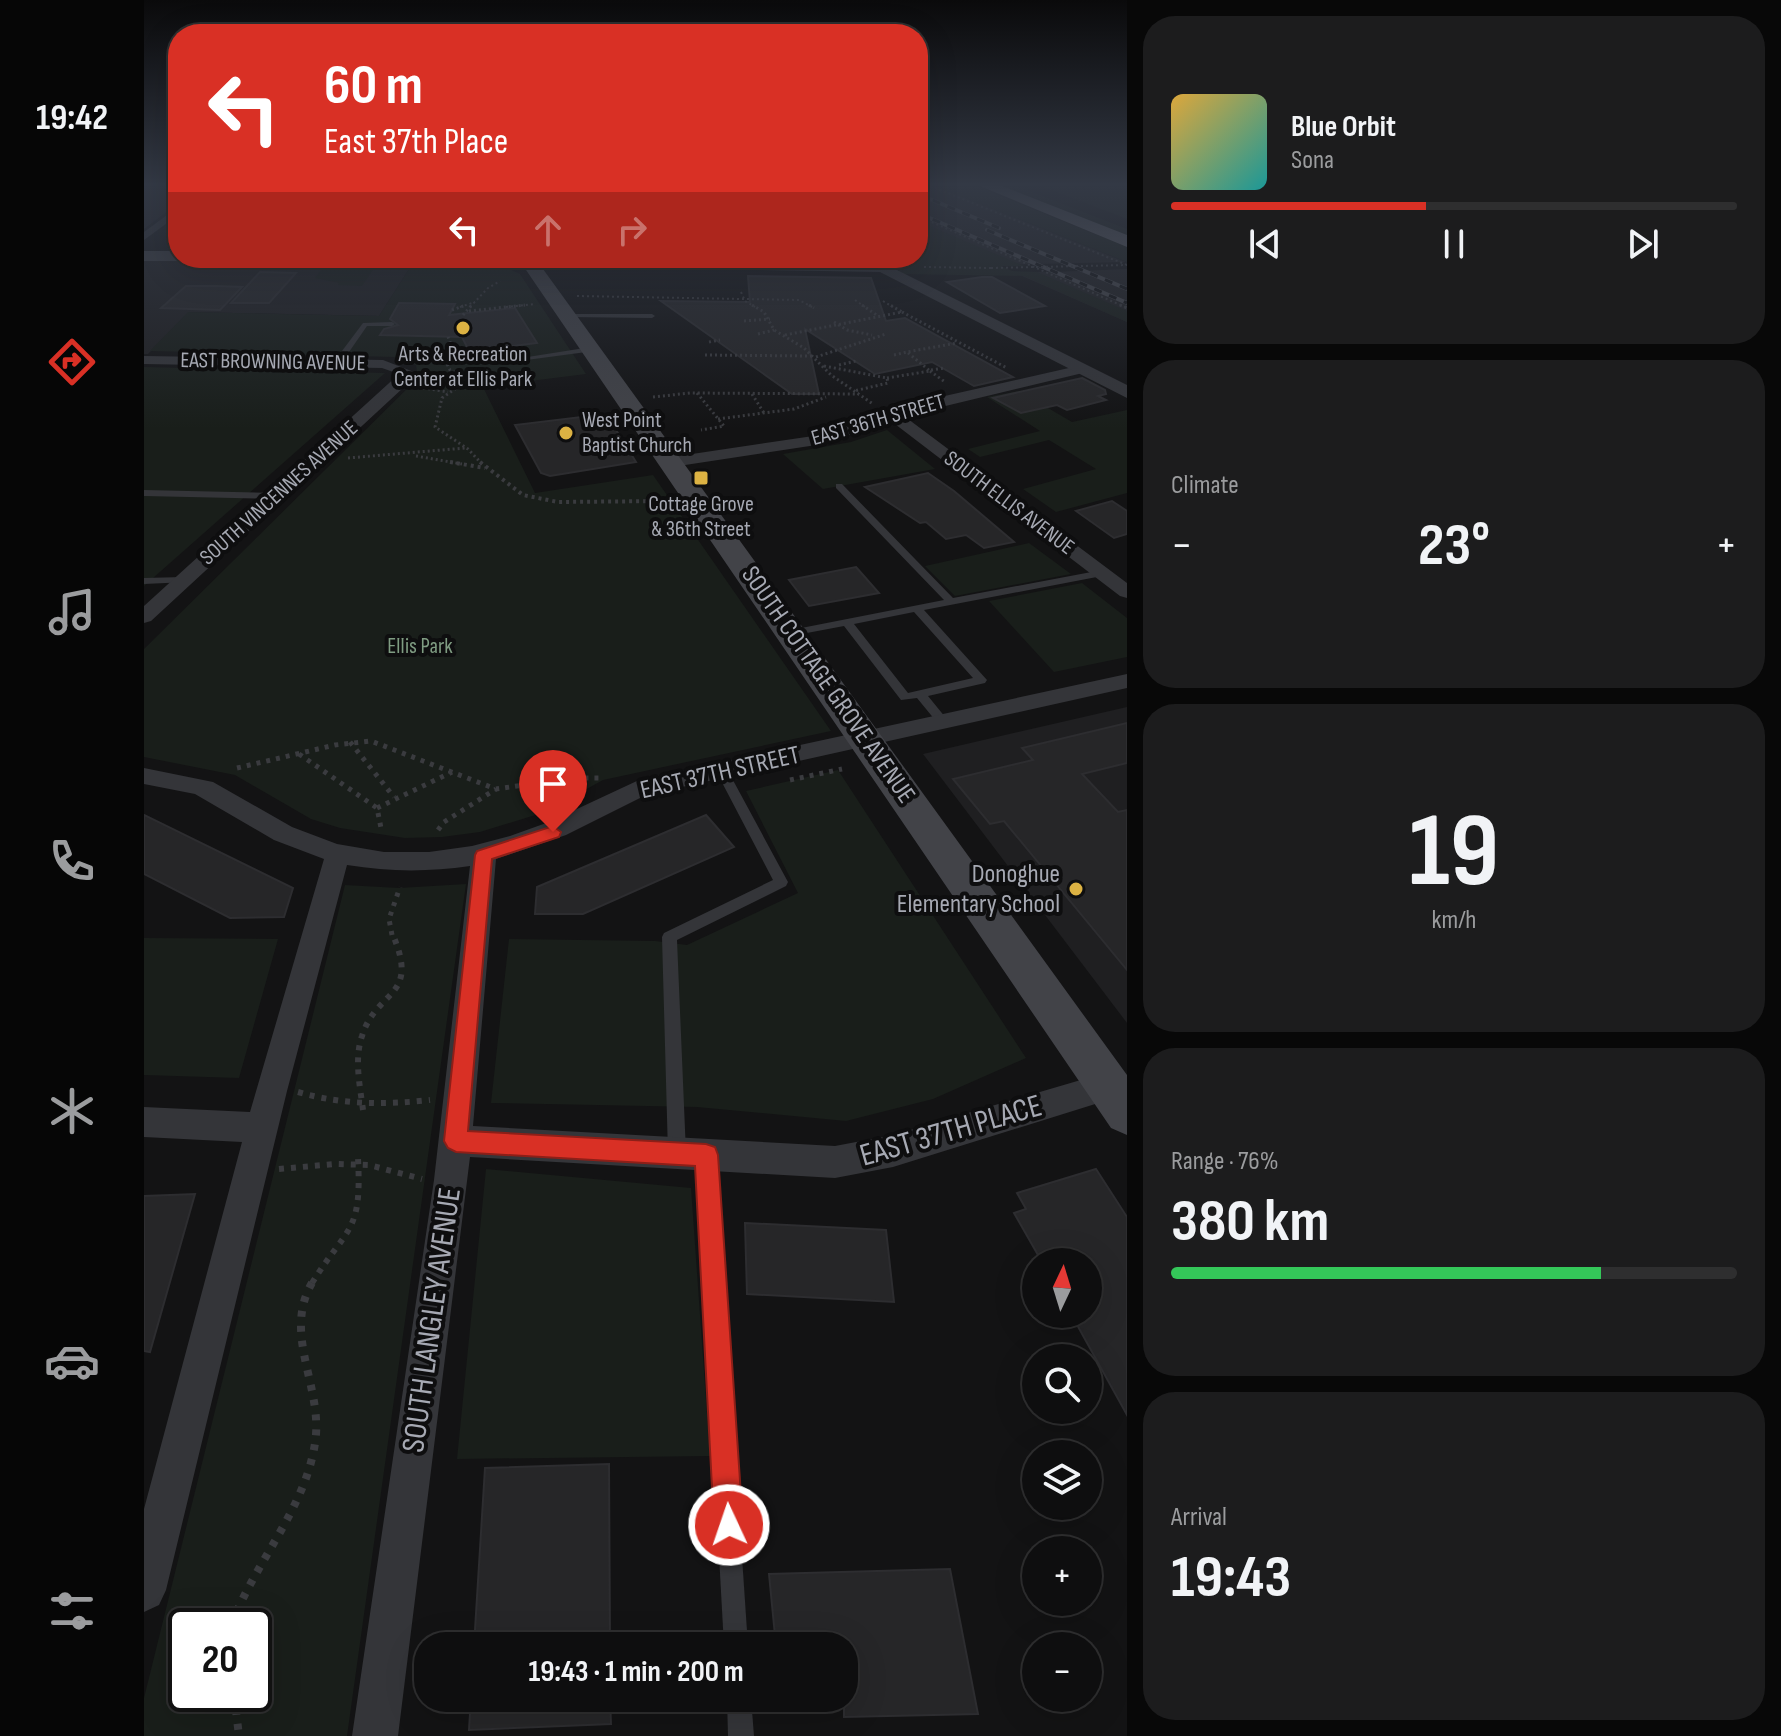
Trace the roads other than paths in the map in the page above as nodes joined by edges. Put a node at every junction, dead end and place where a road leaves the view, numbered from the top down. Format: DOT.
graph roads {
  1 [pos="532,268"];
  2 [pos="883,268"];
  3 [pos="568,306"];
  4 [pos="652,316"];
  5 [pos="392,324"];
  6 [pos="591,349"];
  7 [pos="519,359"];
  8 [pos="144,360"];
  9 [pos="337,363"];
  10 [pos="408,366"];
  11 [pos="1082,369"];
  12 [pos="1127,392"];
  13 [pos="886,411"];
  14 [pos="672,462"];
  15 [pos="839,486"];
  16 [pos="144,493"];
  17 [pos="276,496"];
  18 [pos="1102,573"];
  19 [pos="184,580"];
  20 [pos="144,581"];
  21 [pos="1127,592"];
  22 [pos="951,602"];
  23 [pos="917,609"];
  24 [pos="144,617"];
  25 [pos="847,622"];
  26 [pos="791,633"];
  27 [pos="1127,681"];
  28 [pos="920,694"];
  29 [pos="944,723"];
  30 [pos="866,740"];
  31 [pos="722,771"];
  32 [pos="144,776"];
  33 [pos="338,853"];
  34 [pos="484,855"];
  35 [pos="1118,1099"];
  36 [pos="144,1122"];
  37 [pos="262,1128"];
  38 [pos="456,1141"];
  39 [pos="692,1154"];
  40 [pos="144,1590"];
  41 [pos="735,1632"];
  42 [pos="740,1712"];
  43 [pos="375,1736"];
  44 [pos="741,1736"];
  1 -- 3 [label="main road, SOUTH COTTAGE GROVE AVENUE"];
  2 -- 11 [label="street"];
  3 -- 4 [label="lane"];
  3 -- 6 [label="main road, SOUTH COTTAGE GROVE AVENUE"];
  5 -- 9 [label="lane"];
  6 -- 7 [label="lane"];
  6 -- 14 [label="main road, SOUTH COTTAGE GROVE AVENUE"];
  8 -- 9 [label="street, EAST BROWNING AVENUE"];
  9 -- 10 [label="street, EAST BROWNING AVENUE"];
  10 -- 17 [label="street, SOUTH VINCENNES AVENUE"];
  11 -- 12 [label="street"];
  11 -- 13 [label="street, EAST 36TH STREET"];
  13 -- 14 [label="street, EAST 36TH STREET"];
  13 -- 18 [label="street, SOUTH ELLIS AVENUE"];
  14 -- 26 [label="main road, SOUTH COTTAGE GROVE AVENUE"];
  15 -- 22 [label="lane"];
  16 -- 17 [label="lane"];
  17 -- 19 [label="street, SOUTH VINCENNES AVENUE"];
  18 -- 21 [label="street, SOUTH ELLIS AVENUE"];
  18 -- 22 [label="lane"];
  19 -- 20 [label="lane"];
  19 -- 24 [label="street, SOUTH VINCENNES AVENUE"];
  22 -- 23 [label="lane"];
  23 -- 25 [label="lane"];
  23 -- 28 [label="lane"];
  25 -- 26 [label="lane"];
  25 -- 28 [label="lane"];
  26 -- 30 [label="main road, SOUTH COTTAGE GROVE AVENUE"];
  27 -- 29 [label="street, EAST 37TH STREET"];
  28 -- 29 [label="lane"];
  29 -- 30 [label="street, EAST 37TH STREET"];
  30 -- 31 [label="street, EAST 37TH STREET"];
  30 -- 35 [label="main road, SOUTH COTTAGE GROVE AVENUE"];
  31 -- 34 [label="street, EAST 37TH STREET"];
  31 -- 39 [label="lane"];
  32 -- 33 [label="street, EAST 37TH STREET"];
  33 -- 34 [label="street, EAST 37TH STREET"];
  33 -- 37 [label="street"];
  34 -- 38 [label="street, SOUTH LANGLEY AVENUE"];
  35 -- 39 [label="street, EAST 37TH PLACE"];
  36 -- 37 [label="street"];
  37 -- 40 [label="street"];
  38 -- 39 [label="street, EAST 37TH PLACE"];
  38 -- 43 [label="street, SOUTH LANGLEY AVENUE"];
  39 -- 41 [label="lane"];
  42 -- 44 [label="lane"];
}
